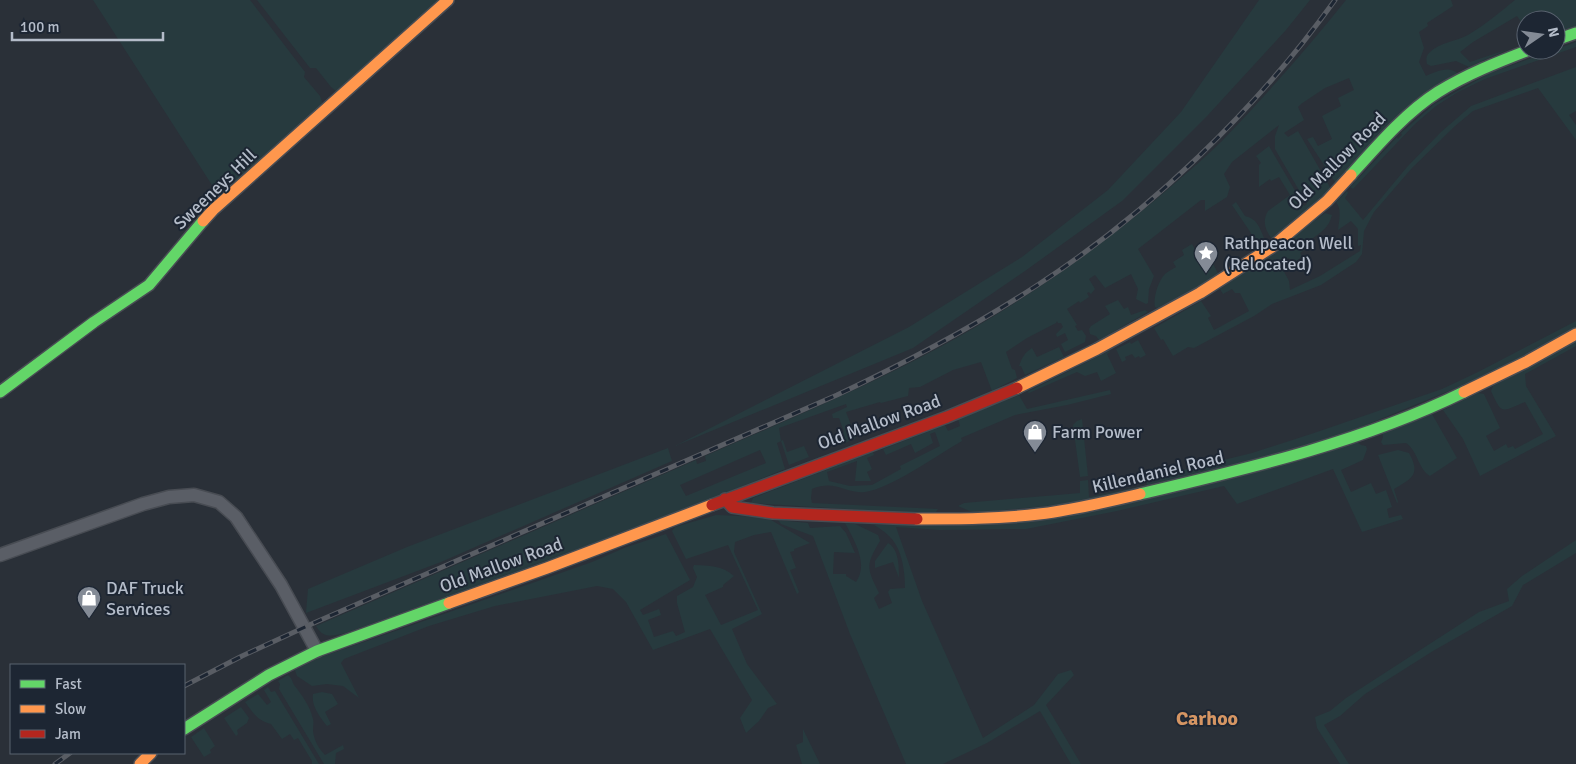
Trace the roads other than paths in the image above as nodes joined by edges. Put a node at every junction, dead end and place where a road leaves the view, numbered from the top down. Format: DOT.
graph roads {
  1 [pos="448,0"];
  2 [pos="1516,55"];
  3 [pos="1576,334"];
  4 [pos="0,392"];
  5 [pos="725,499"];
  6 [pos="0,556"];
  7 [pos="317,650"];
  8 [pos="185,728"];
  9 [pos="150,754"];
  10 [pos="140,764"];
  1 -- 4 [label="street, Sweeneys Hill"];
  2 -- 5 [label="street, Old Mallow Road"];
  3 -- 5 [label="street, Killendaniel Road"];
  5 -- 7 [label="street, Old Mallow Road"];
  6 -- 7 [label="street"];
  7 -- 8 [label="street, Old Mallow Road"];
  9 -- 10 [label="street"];
}
